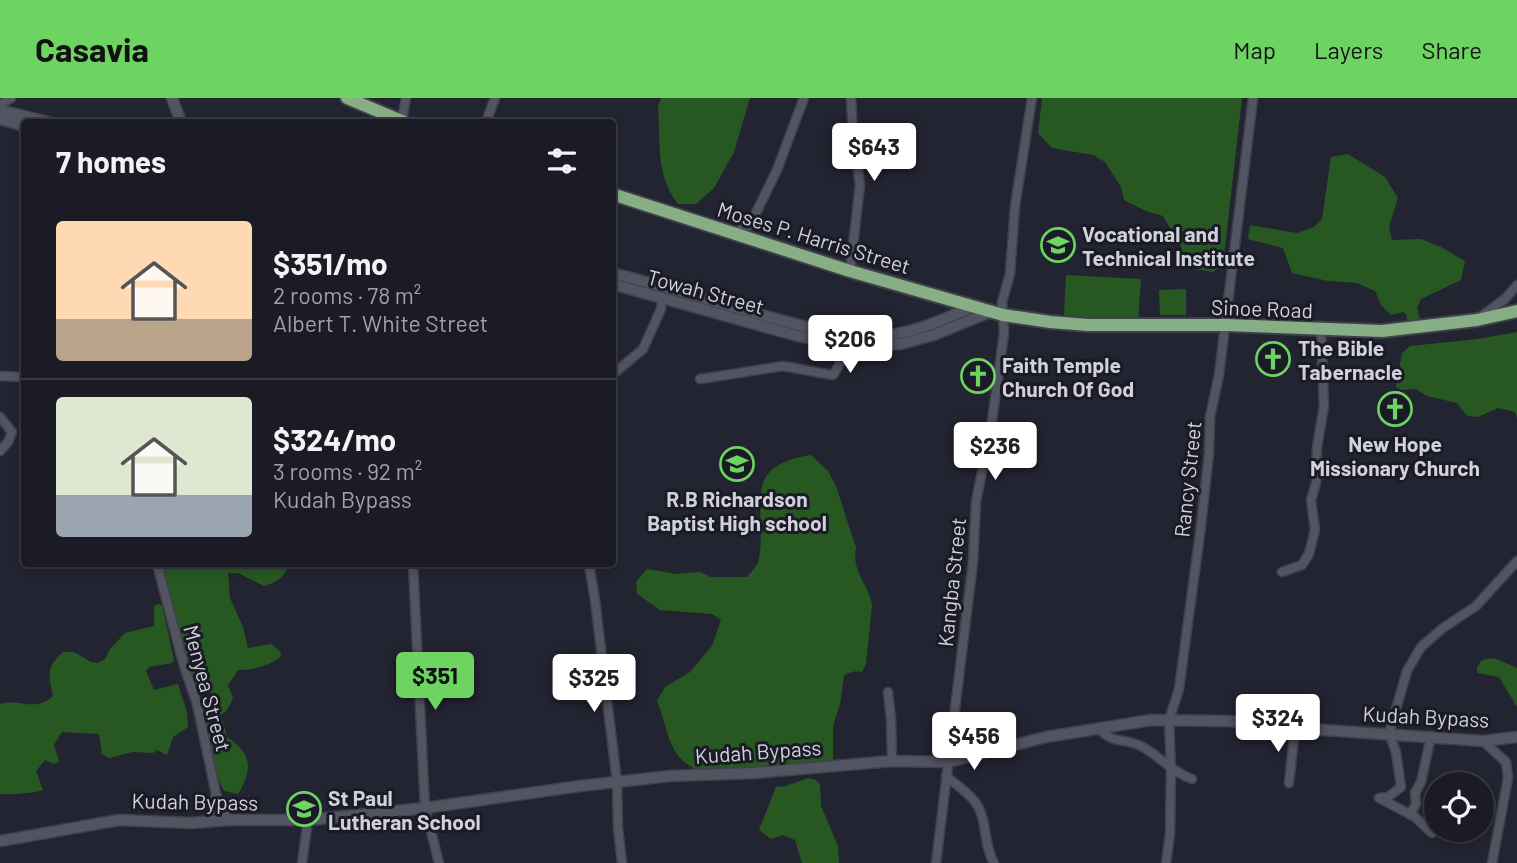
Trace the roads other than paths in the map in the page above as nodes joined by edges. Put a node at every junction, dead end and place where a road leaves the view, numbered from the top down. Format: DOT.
graph roads {
  1 [pos="11,98"];
  2 [pos="172,98"];
  3 [pos="347,98"];
  4 [pos="406,98"];
  5 [pos="495,98"];
  6 [pos="804,98"];
  7 [pos="851,98"];
  8 [pos="1032,98"];
  9 [pos="1253,98"];
  10 [pos="0,108"];
  11 [pos="0,119"];
  12 [pos="38,119"];
  13 [pos="180,119"];
  14 [pos="398,119"];
  15 [pos="403,119"];
  16 [pos="487,119"];
  17 [pos="21,125"];
  18 [pos="616,195"];
  19 [pos="735,232"];
  20 [pos="850,271"];
  21 [pos="616,274"];
  22 [pos="616,285"];
  23 [pos="1517,285"];
  24 [pos="662,300"];
  25 [pos="974,306"];
  26 [pos="1517,311"];
  27 [pos="998,313"];
  28 [pos="1477,320"];
  29 [pos="1226,324"];
  30 [pos="1321,330"];
  31 [pos="846,350"];
  32 [pos="616,372"];
  33 [pos="0,376"];
  34 [pos="21,377"];
  35 [pos="701,379"];
  36 [pos="0,417"];
  37 [pos="0,451"];
  38 [pos="1517,561"];
  39 [pos="158,567"];
  40 [pos="414,567"];
  41 [pos="590,567"];
  42 [pos="1283,572"];
  43 [pos="888,692"];
  44 [pos="1169,720"];
  45 [pos="1099,728"];
  46 [pos="1295,728"];
  47 [pos="1389,733"];
  48 [pos="1431,736"];
  49 [pos="1517,737"];
  50 [pos="1483,741"];
  51 [pos="892,761"];
  52 [pos="948,762"];
  53 [pos="1171,769"];
  54 [pos="946,776"];
  55 [pos="1192,779"];
  56 [pos="617,782"];
  57 [pos="1289,783"];
  58 [pos="216,794"];
  59 [pos="425,808"];
  60 [pos="1410,814"];
  61 [pos="228,820"];
  62 [pos="308,820"];
  63 [pos="191,823"];
  64 [pos="1424,825"];
  65 [pos="0,841"];
  66 [pos="302,863"];
  67 [pos="439,863"];
  68 [pos="622,863"];
  69 [pos="936,863"];
  70 [pos="994,863"];
  71 [pos="1166,863"];
  72 [pos="1492,863"];
  1 -- 10 [label="street"];
  2 -- 13 [label="street"];
  3 -- 14 [label="highway"];
  4 -- 15 [label="street"];
  5 -- 16 [label="street"];
  6 -- 19 [label="street"];
  7 -- 20 [label="street"];
  8 -- 27 [label="street, Kangba Street"];
  9 -- 29 [label="street, Rancy Street"];
  10 -- 12 [label="street"];
  11 -- 17 [label="street"];
  18 -- 19 [label="highway, Moses P. Harris Street"];
  19 -- 20 [label="highway, Moses P. Harris Street"];
  20 -- 25 [label="highway, Moses P. Harris Street"];
  21 -- 25 [label="street, Towah Street"];
  22 -- 24 [label="street, Towah Street"];
  23 -- 28 [label="street"];
  24 -- 27 [label="street, Towah Street"];
  24 -- 32 [label="street"];
  25 -- 27 [label="highway, Moses P. Harris Street"];
  26 -- 28 [label="highway, Sinoe Road"];
  27 -- 29 [label="highway, Sinoe Road"];
  27 -- 52 [label="street, Kangba Street"];
  28 -- 30 [label="highway, Sinoe Road"];
  29 -- 30 [label="highway, Sinoe Road"];
  29 -- 44 [label="street, Rancy Street"];
  30 -- 42 [label="street"];
  31 -- 35 [label="street"];
  33 -- 34 [label="street"];
  36 -- 37 [label="street"];
  38 -- 47 [label="street"];
  39 -- 58 [label="street, Menyea Street"];
  40 -- 59 [label="street"];
  41 -- 56 [label="street"];
  43 -- 51 [label="street"];
  44 -- 45 [label="street, Kudah Bypass"];
  44 -- 46 [label="street, Kudah Bypass"];
  44 -- 53 [label="street, Rancy Street"];
  45 -- 52 [label="street, Kudah Bypass"];
  45 -- 53 [label="street"];
  46 -- 47 [label="street, Kudah Bypass"];
  46 -- 57 [label="street"];
  47 -- 48 [label="street, Kudah Bypass"];
  47 -- 60 [label="street"];
  48 -- 50 [label="street, Kudah Bypass"];
  48 -- 60 [label="street"];
  49 -- 50 [label="street, Kudah Bypass"];
  50 -- 72 [label="street"];
  51 -- 52 [label="street, Kudah Bypass"];
  51 -- 56 [label="street, Kudah Bypass"];
  52 -- 54 [label="street, Kangba Street"];
  53 -- 55 [label="street"];
  53 -- 71 [label="street, Rancy Street"];
  54 -- 69 [label="street, Kangba Street"];
  54 -- 70 [label="street"];
  56 -- 59 [label="street, Kudah Bypass"];
  56 -- 68 [label="street"];
  58 -- 61 [label="street, Menyea Street"];
  58 -- 63 [label="street"];
  59 -- 62 [label="street, Kudah Bypass"];
  59 -- 67 [label="street"];
  60 -- 64 [label="street"];
  61 -- 62 [label="street, Kudah Bypass"];
  61 -- 63 [label="street, Kudah Bypass"];
  62 -- 66 [label="street"];
  63 -- 65 [label="street, Kudah Bypass"];
}
